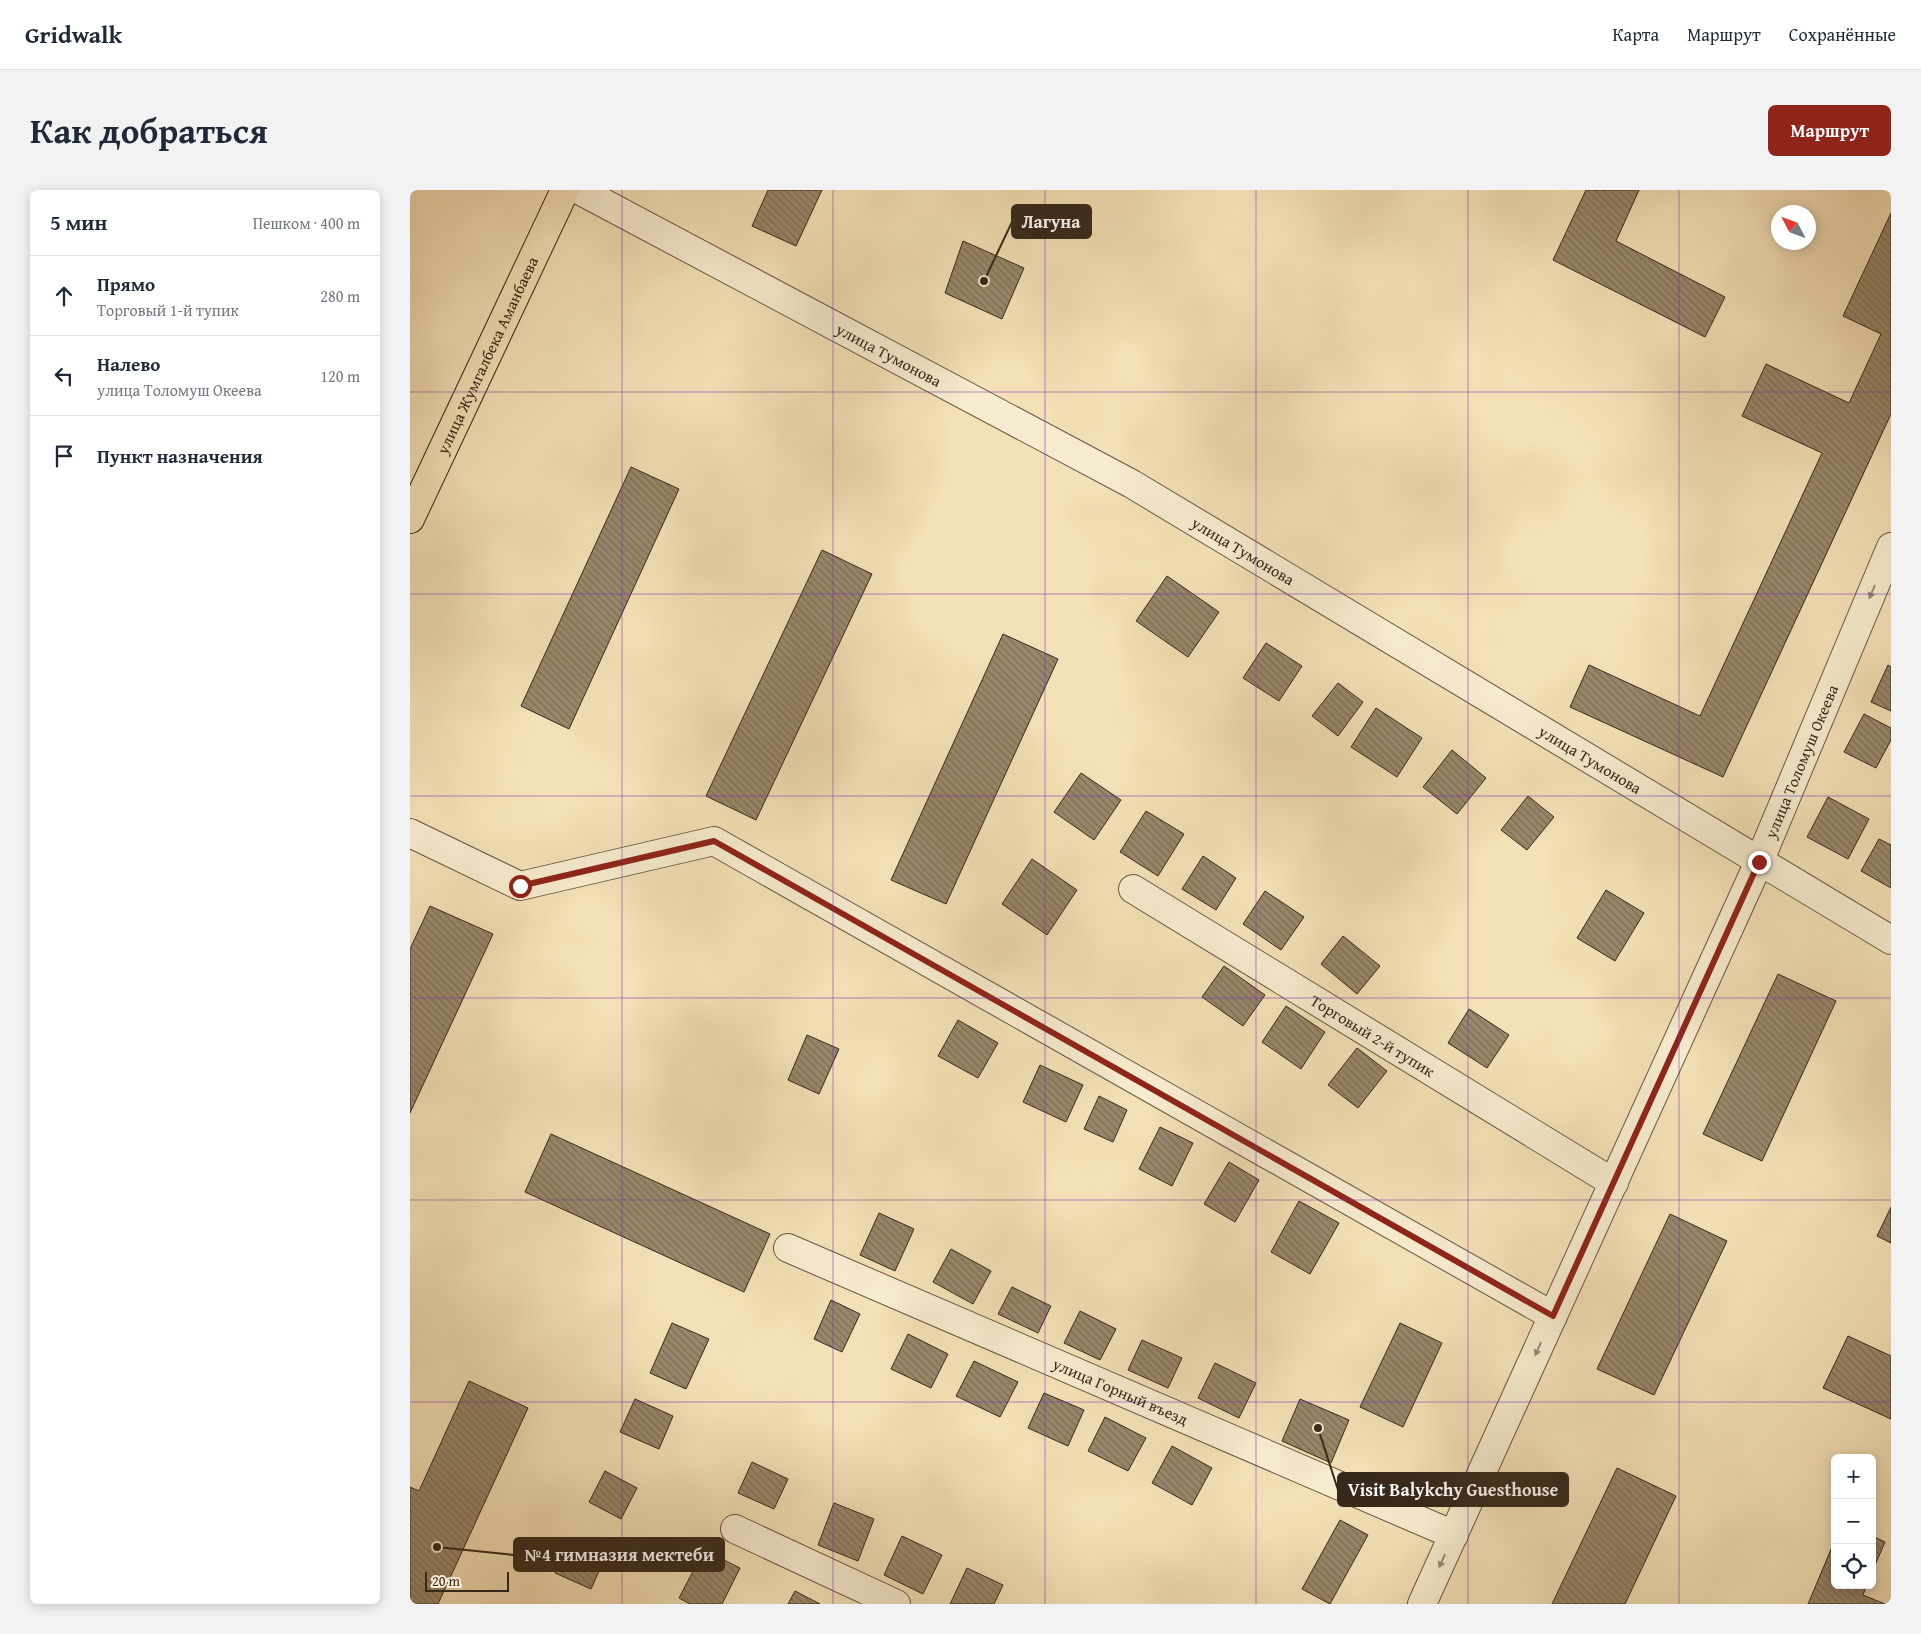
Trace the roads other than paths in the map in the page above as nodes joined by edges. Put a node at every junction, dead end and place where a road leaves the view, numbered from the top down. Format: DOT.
graph roads {
  1 [pos="565,190"];
  2 [pos="579,190"];
  3 [pos="410,519"];
  4 [pos="1891,547"];
  5 [pos="410,833"];
  6 [pos="1759,862"];
  7 [pos="1133,890"];
  8 [pos="1891,940"];
  9 [pos="1614,1182"];
  10 [pos="788,1248"];
  11 [pos="1553,1316"];
  12 [pos="735,1529"];
  13 [pos="1454,1535"];
  14 [pos="896,1604"];
  15 [pos="1422,1604"];
  1 -- 3 [label="main road, улица Жумгалбека Аманбаева"];
  2 -- 6 [label="street, улица Тумонова"];
  4 -- 6 [label="street, улица Толомуш Океева, one-way"];
  5 -- 11 [label="street"];
  6 -- 8 [label="street, улица Тумонова"];
  6 -- 9 [label="street, улица Толомуш Океева"];
  7 -- 9 [label="street, Торговый 2-й тупик"];
  9 -- 11 [label="street, улица Толомуш Океева"];
  10 -- 13 [label="street, улица Горный въезд"];
  11 -- 13 [label="street, улица Толомуш Океева, one-way"];
  12 -- 14 [label="street"];
  13 -- 15 [label="street, улица Толомуш Океева, one-way"];
}
